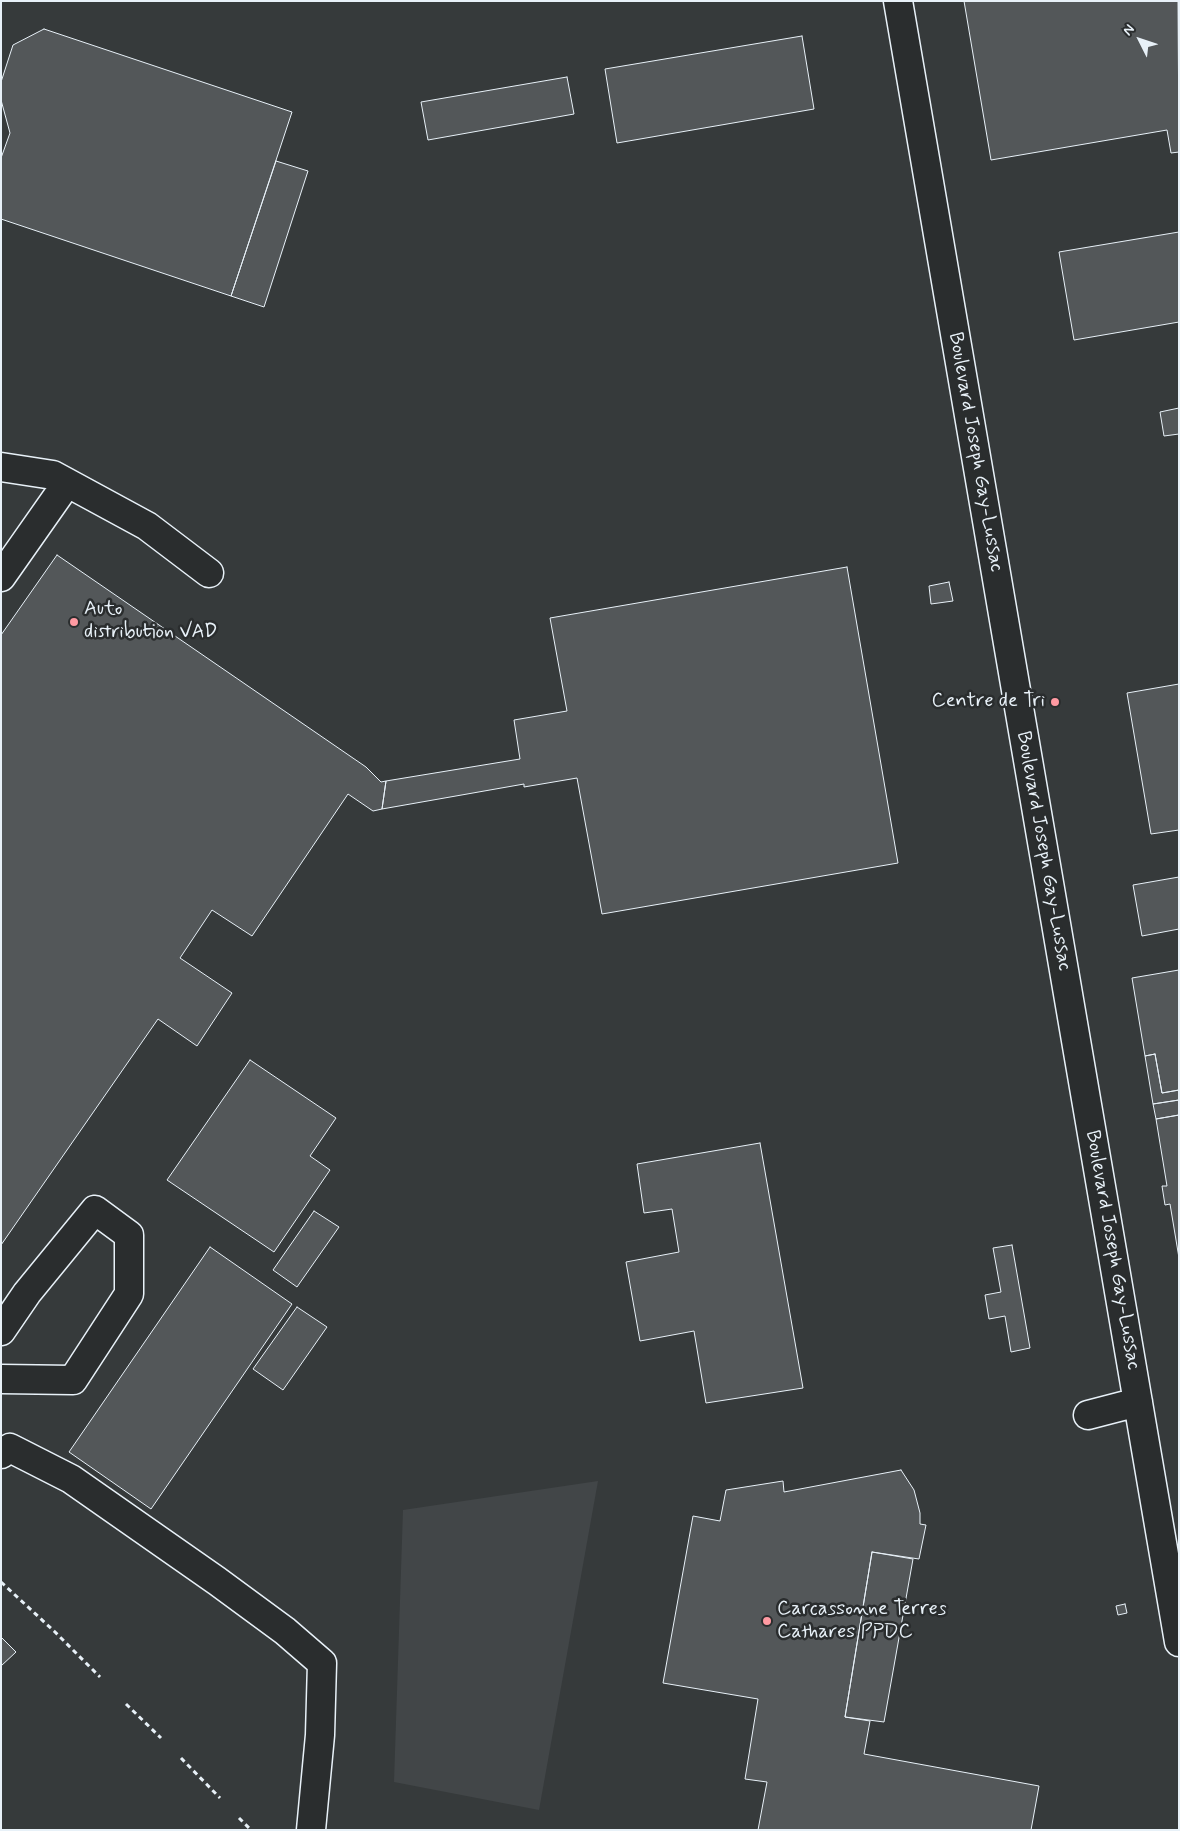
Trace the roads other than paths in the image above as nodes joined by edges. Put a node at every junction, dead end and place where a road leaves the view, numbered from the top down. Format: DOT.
graph roads {
  1 [pos="898,1"];
  2 [pos="1,467"];
  3 [pos="67,483"];
  4 [pos="209,573"];
  5 [pos="1,577"];
  6 [pos="1,1331"];
  7 [pos="1,1379"];
  8 [pos="1138,1402"];
  9 [pos="1088,1415"];
  10 [pos="1,1454"];
  11 [pos="1179,1642"];
  12 [pos="311,1830"];
  1 -- 8 [label="street, Boulevard Joseph Gay-Lussac"];
  2 -- 3 [label="street"];
  3 -- 4 [label="street"];
  3 -- 5 [label="street"];
  6 -- 7 [label="street"];
  8 -- 9 [label="street"];
  8 -- 11 [label="street, Boulevard Joseph Gay-Lussac"];
  10 -- 12 [label="street"];
}
